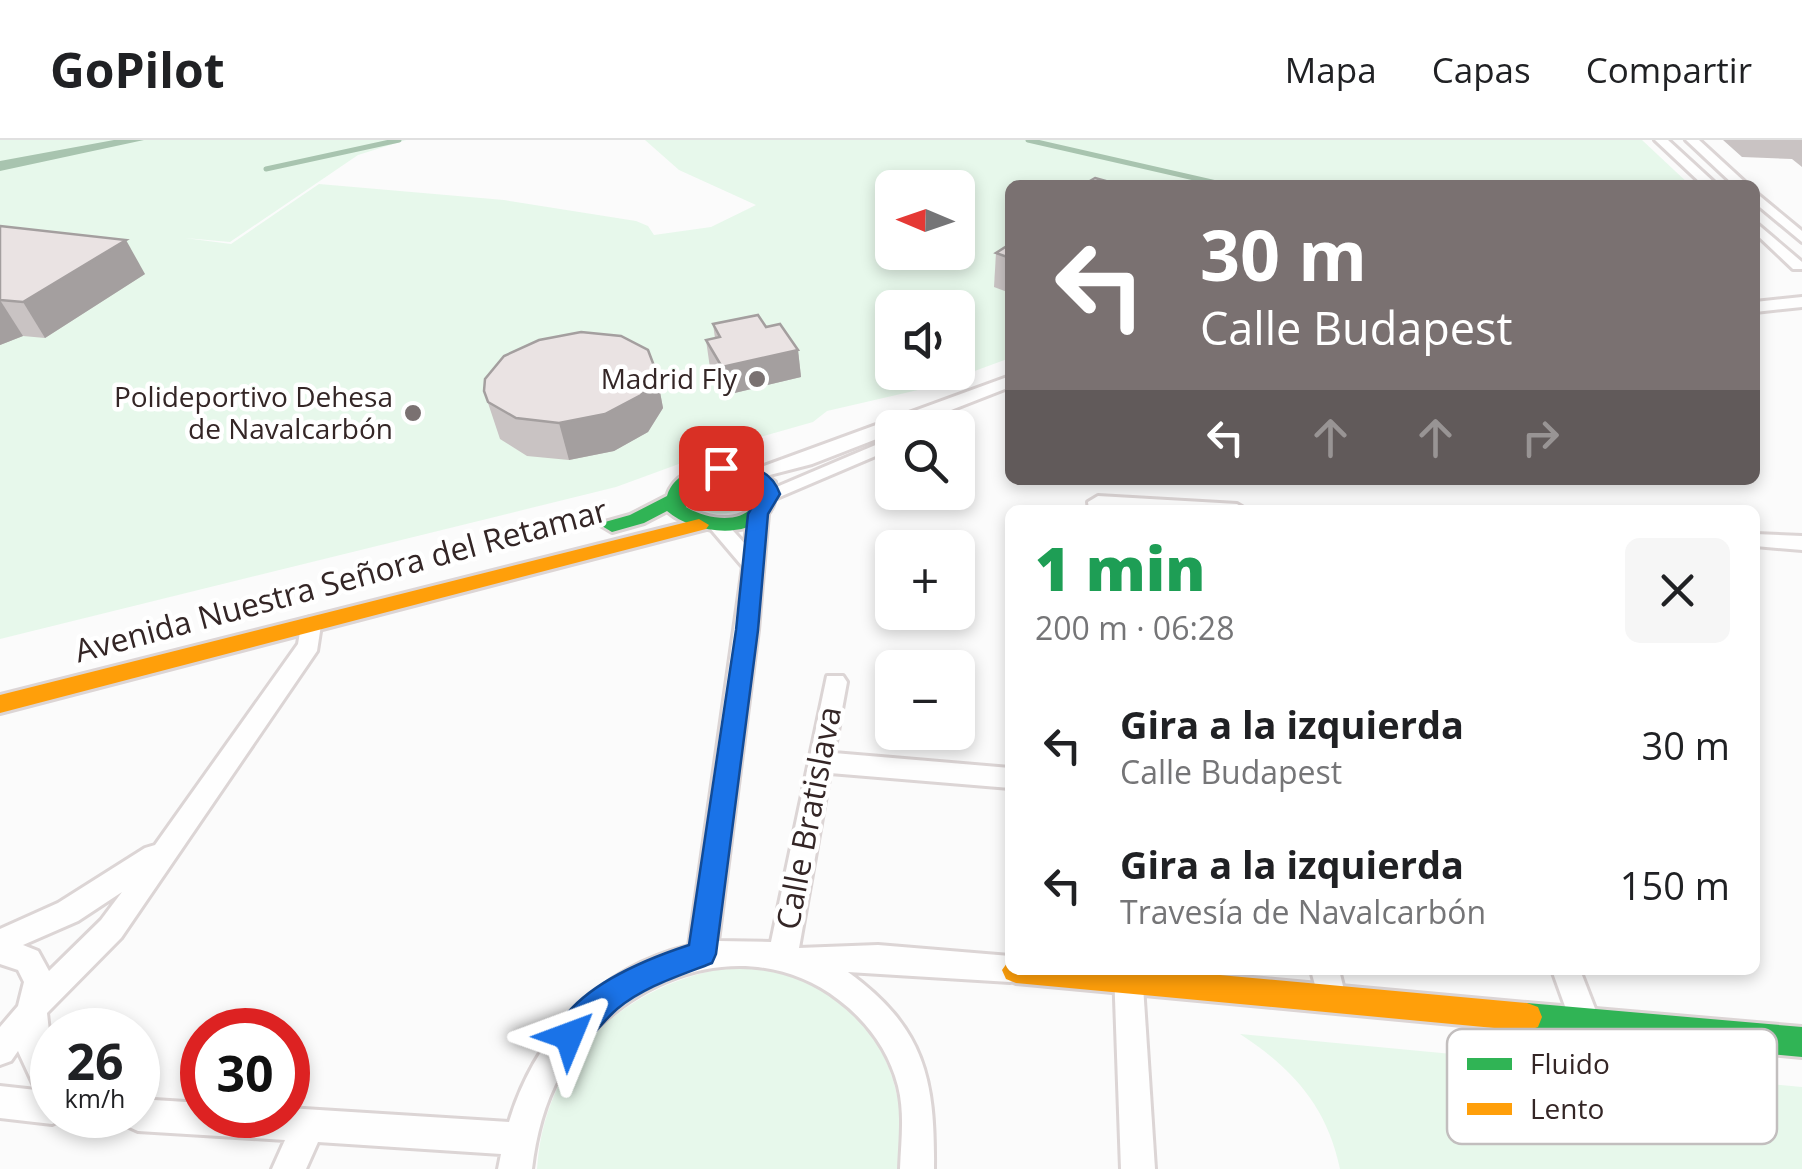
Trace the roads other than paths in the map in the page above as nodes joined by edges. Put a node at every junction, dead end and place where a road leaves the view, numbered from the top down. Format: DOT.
graph roads {
  1 [pos="1662,140"];
  2 [pos="1692,140"];
  3 [pos="1705,180"];
  4 [pos="1736,180"];
  5 [pos="1760,200"];
  6 [pos="1760,230"];
  7 [pos="1802,238"];
  8 [pos="1800,265"];
  9 [pos="1797,288"];
  10 [pos="1760,296"];
  11 [pos="1802,302"];
  12 [pos="1760,306"];
  13 [pos="1005,383"];
  14 [pos="1005,399"];
  15 [pos="975,411"];
  16 [pos="875,451"];
  17 [pos="754,473"];
  18 [pos="674,500"];
  19 [pos="764,504"];
  20 [pos="709,526"];
  21 [pos="1760,540"];
  22 [pos="1802,543"];
  23 [pos="752,564"];
  24 [pos="310,626"];
  25 [pos="835,682"];
  26 [pos="0,684"];
  27 [pos="0,704"];
  28 [pos="819,762"];
  29 [pos="1005,778"];
  30 [pos="166,849"];
  31 [pos="0,942"];
  32 [pos="0,951"];
  33 [pos="702,954"];
  34 [pos="792,957"];
  35 [pos="1005,969"];
  36 [pos="1128,975"];
  37 [pos="1568,975"];
  38 [pos="1328,984"];
  39 [pos="32,1008"];
  40 [pos="33,1008"];
  41 [pos="30,1012"];
  42 [pos="1586,1024"];
  43 [pos="1646,1029"];
  44 [pos="1777,1040"];
  45 [pos="1802,1042"];
  46 [pos="0,1050"];
  47 [pos="0,1102"];
  48 [pos="30,1105"];
  49 [pos="310,1126"];
  50 [pos="303,1138"];
  51 [pos="517,1154"];
  52 [pos="289,1169"];
  53 [pos="917,1169"];
  54 [pos="1138,1169"];
  1 -- 3 [label="street"];
  2 -- 4 [label="street"];
  5 -- 7 [label="street"];
  6 -- 8 [label="street"];
  8 -- 9 [label="street"];
  9 -- 10 [label="street"];
  11 -- 12 [label="street"];
  13 -- 17 [label="street"];
  14 -- 15 [label="street"];
  16 -- 19 [label="street"];
  17 -- 18 [label="street"];
  17 -- 19 [label="street"];
  18 -- 20 [label="street"];
  18 -- 26 [label="street, Avenida Nuestra Señora del Retamar"];
  19 -- 20 [label="street"];
  19 -- 23 [label="street"];
  20 -- 23 [label="street"];
  20 -- 24 [label="street, Avenida Nuestra Señora del Retamar"];
  21 -- 22 [label="street"];
  23 -- 33 [label="street"];
  24 -- 27 [label="street, Avenida Nuestra Señora del Retamar"];
  24 -- 30 [label="street"];
  25 -- 28 [label="street, Calle Bratislava"];
  28 -- 29 [label="street"];
  28 -- 34 [label="street, Calle Bratislava"];
  30 -- 31 [label="street"];
  30 -- 40 [label="street"];
  32 -- 39 [label="street"];
  33 -- 34 [label="street"];
  33 -- 51 [label="street"];
  34 -- 35 [label="street"];
  34 -- 53 [label="street"];
  36 -- 38 [label="street"];
  36 -- 54 [label="street"];
  37 -- 42 [label="street"];
  38 -- 42 [label="street"];
  41 -- 46 [label="street"];
  42 -- 43 [label="street"];
  44 -- 45 [label="street"];
  47 -- 48 [label="street"];
  49 -- 51 [label="street"];
  50 -- 52 [label="street"];
}
